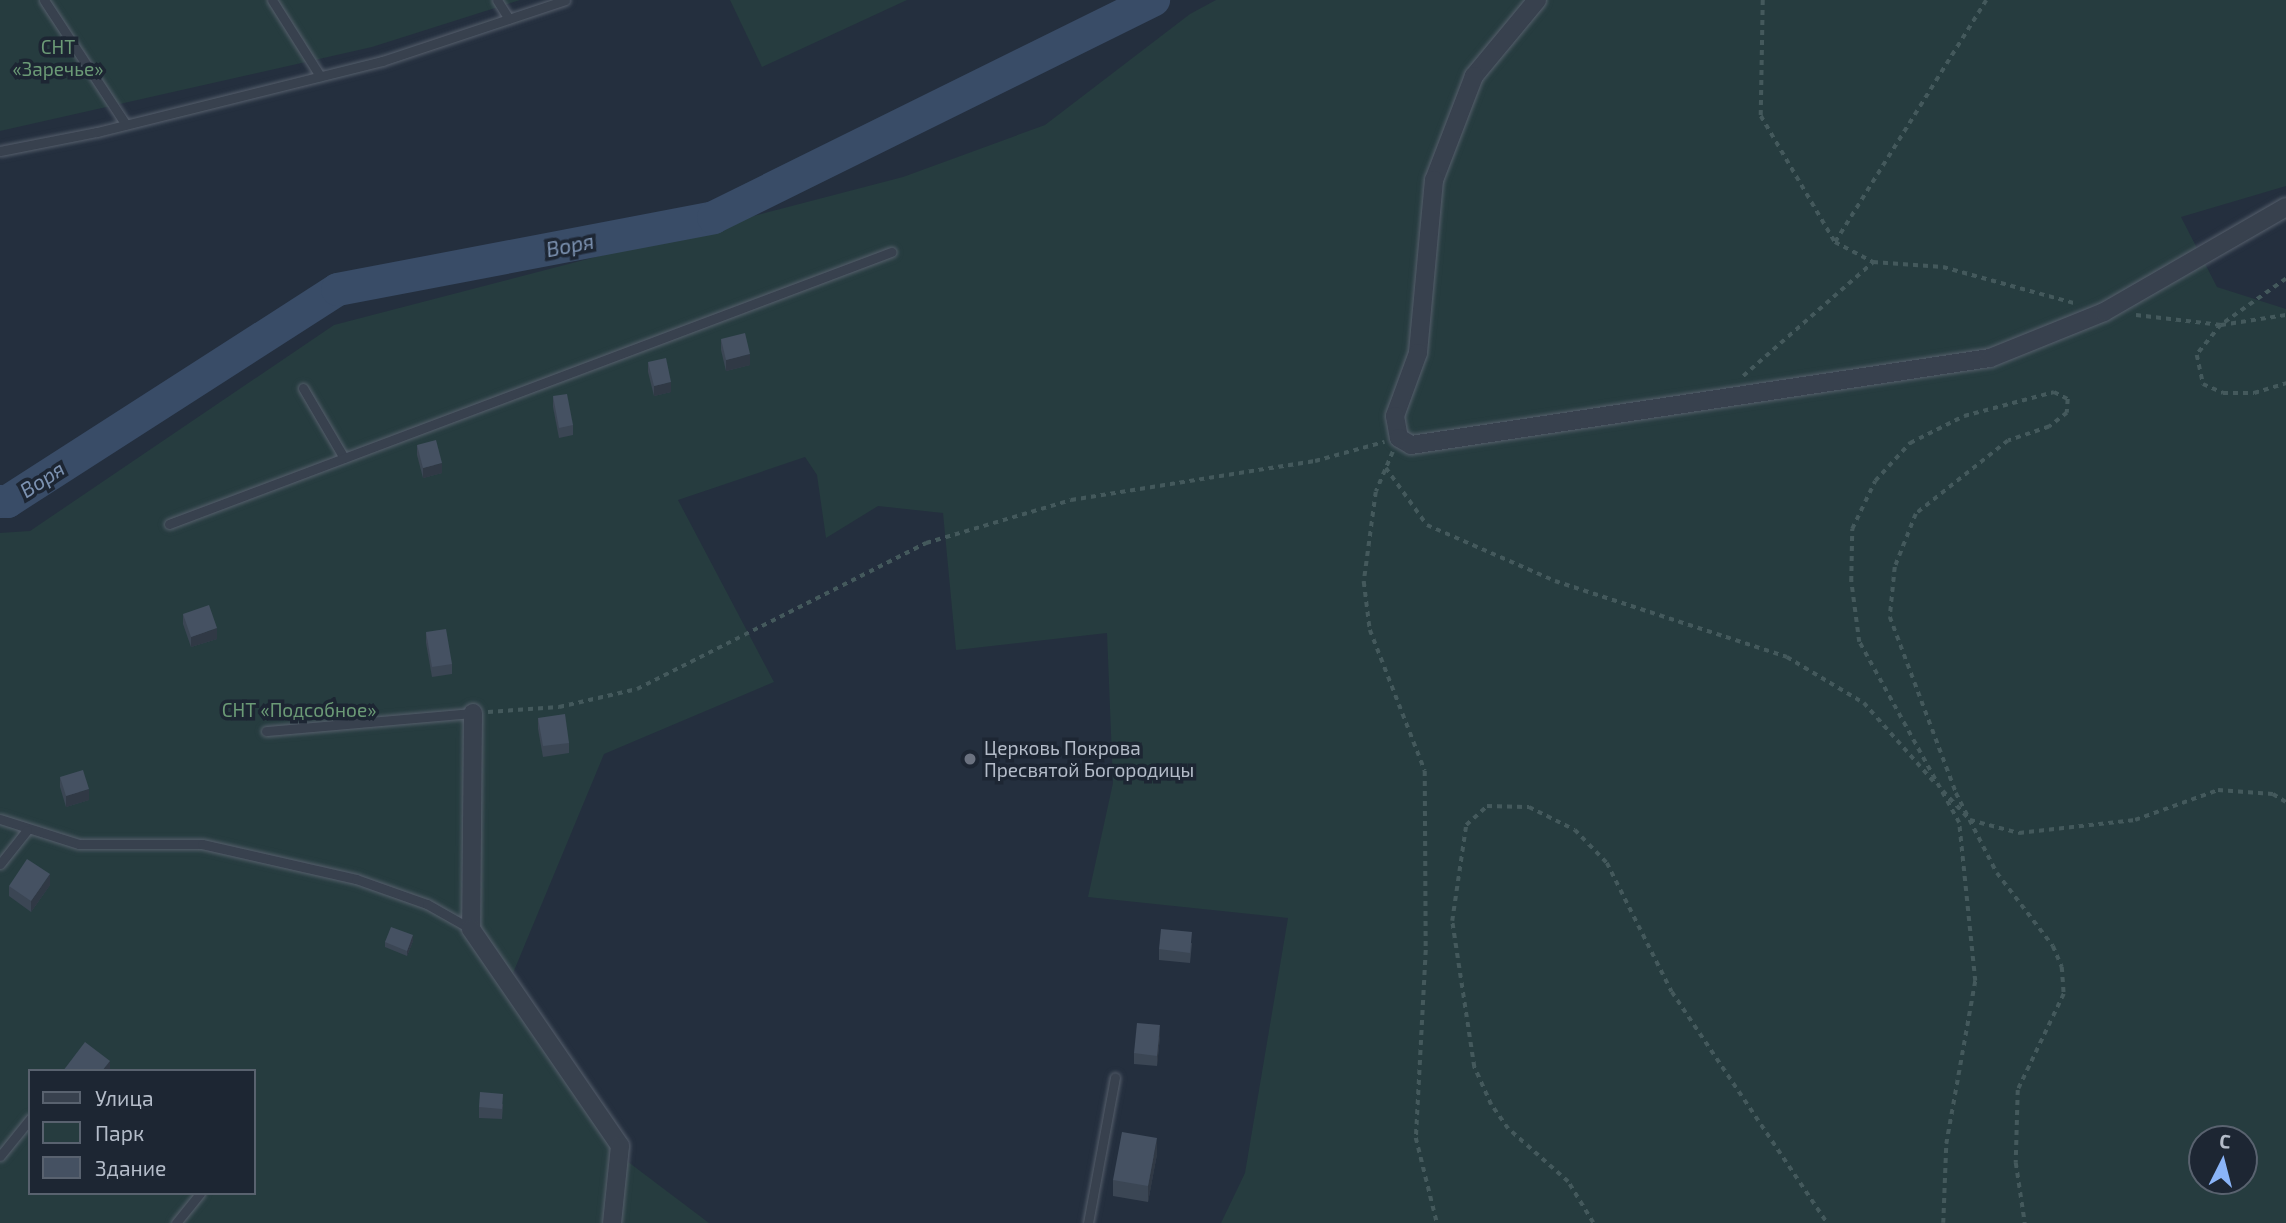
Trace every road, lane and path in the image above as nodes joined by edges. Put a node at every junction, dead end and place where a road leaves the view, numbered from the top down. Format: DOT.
graph roads {
  1 [pos="44,0"];
  2 [pos="272,0"];
  3 [pos="497,0"];
  4 [pos="565,0"];
  5 [pos="1537,0"];
  6 [pos="1763,0"];
  7 [pos="1986,0"];
  8 [pos="509,19"];
  9 [pos="320,76"];
  10 [pos="126,125"];
  11 [pos="0,151"];
  12 [pos="2286,207"];
  13 [pos="1835,242"];
  14 [pos="891,252"];
  15 [pos="1873,262"];
  16 [pos="2286,279"];
  17 [pos="2104,312"];
  18 [pos="2286,315"];
  19 [pos="2221,325"];
  20 [pos="2286,383"];
  21 [pos="303,388"];
  22 [pos="1715,400"];
  23 [pos="1399,438"];
  24 [pos="344,457"];
  25 [pos="1386,468"];
  26 [pos="169,524"];
  27 [pos="473,713"];
  28 [pos="266,731"];
  29 [pos="1939,788"];
  30 [pos="2286,802"];
  31 [pos="0,819"];
  32 [pos="1970,820"];
  33 [pos="27,830"];
  34 [pos="0,864"];
  35 [pos="471,929"];
  36 [pos="1115,1077"];
  37 [pos="28,1121"];
  38 [pos="0,1156"];
  39 [pos="198,1195"];
  40 [pos="176,1223"];
  41 [pos="612,1223"];
  42 [pos="1088,1223"];
  43 [pos="1437,1223"];
  44 [pos="1593,1223"];
  45 [pos="1827,1223"];
  46 [pos="1943,1223"];
  47 [pos="2025,1223"];
  1 -- 10 [label="lane"];
  2 -- 9 [label="lane"];
  3 -- 8 [label="lane"];
  4 -- 8 [label="lane"];
  5 -- 23 [label="street"];
  6 -- 13 [label="path"];
  7 -- 13 [label="path"];
  8 -- 9 [label="lane"];
  9 -- 10 [label="lane"];
  10 -- 11 [label="lane"];
  12 -- 17 [label="street"];
  13 -- 15 [label="path"];
  14 -- 24 [label="lane"];
  15 -- 17 [label="path"];
  15 -- 22 [label="path"];
  16 -- 19 [label="path"];
  17 -- 19 [label="path"];
  17 -- 22 [label="street"];
  18 -- 19 [label="path"];
  19 -- 20 [label="path"];
  21 -- 24 [label="lane"];
  22 -- 23 [label="street"];
  23 -- 25 [label="path"];
  23 -- 27 [label="path"];
  24 -- 26 [label="lane"];
  25 -- 29 [label="path"];
  25 -- 43 [label="path"];
  27 -- 28 [label="lane"];
  27 -- 35 [label="street"];
  29 -- 32 [label="path"];
  29 -- 32 [label="path"];
  29 -- 46 [label="path"];
  30 -- 32 [label="path"];
  31 -- 33 [label="lane"];
  32 -- 47 [label="path"];
  33 -- 34 [label="lane"];
  33 -- 35 [label="lane"];
  35 -- 41 [label="street"];
  36 -- 42 [label="lane"];
  37 -- 38 [label="lane"];
  39 -- 40 [label="lane"];
  44 -- 45 [label="path"];
}
